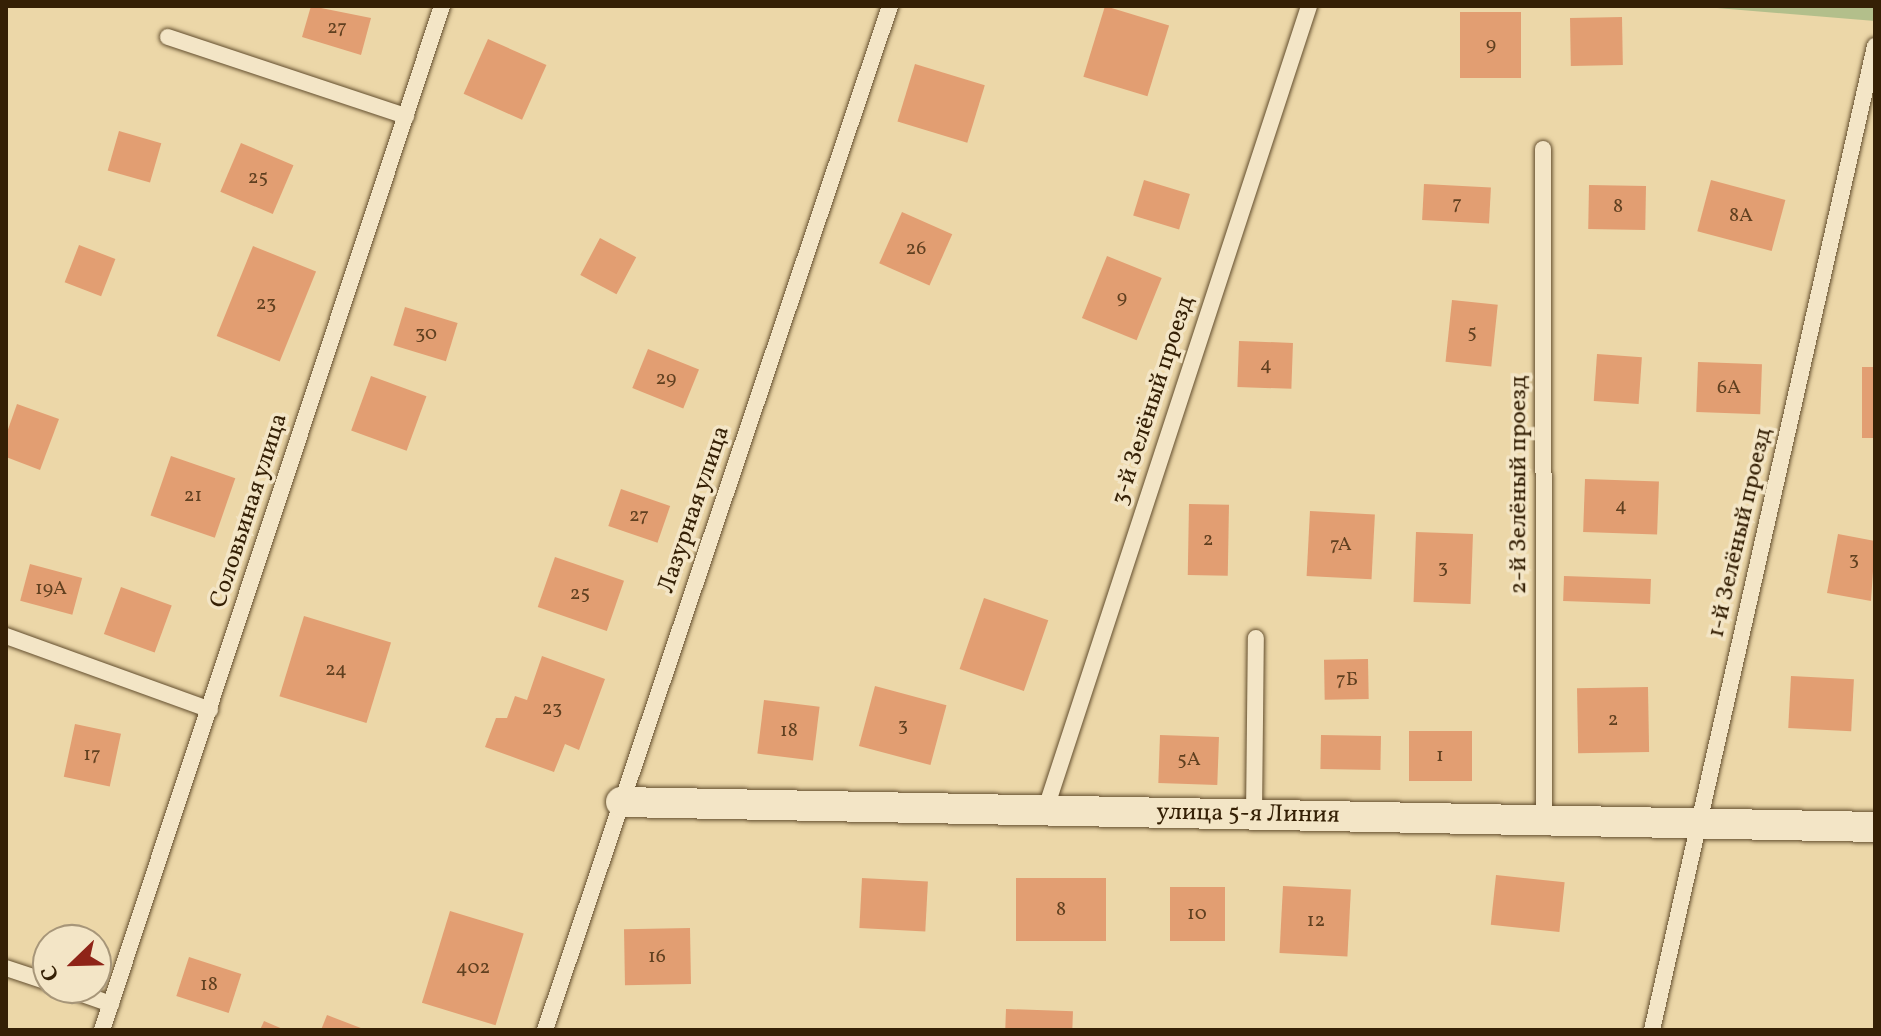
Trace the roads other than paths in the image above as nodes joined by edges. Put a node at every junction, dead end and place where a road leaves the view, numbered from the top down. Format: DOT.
graph roads {
  1 [pos="442,6"];
  2 [pos="890,6"];
  3 [pos="1309,6"];
  4 [pos="168,37"];
  5 [pos="1875,46"];
  6 [pos="406,116"];
  7 [pos="1543,149"];
  8 [pos="6,636"];
  9 [pos="1256,638"];
  10 [pos="210,710"];
  11 [pos="621,802"];
  12 [pos="1045,811"];
  13 [pos="1254,815"];
  14 [pos="1544,821"];
  15 [pos="1700,824"];
  16 [pos="1875,827"];
  17 [pos="6,968"];
  18 [pos="32,977"];
  19 [pos="112,1001"];
  20 [pos="111,1004"];
  21 [pos="102,1030"];
  22 [pos="545,1030"];
  23 [pos="1652,1030"];
  1 -- 6 [label="lane, Соловьиная улица"];
  2 -- 11 [label="lane, Лазурная улица"];
  3 -- 12 [label="lane, 3-й Зелёный проезд"];
  4 -- 6 [label="lane"];
  5 -- 15 [label="lane, 1-й Зелёный проезд"];
  6 -- 10 [label="lane, Соловьиная улица"];
  7 -- 14 [label="lane, 2-й Зелёный проезд"];
  8 -- 10 [label="lane"];
  9 -- 13 [label="lane"];
  10 -- 19 [label="lane, Соловьиная улица"];
  11 -- 12 [label="street, улица 5-я Линия"];
  11 -- 22 [label="lane, Лазурная улица"];
  12 -- 13 [label="street, улица 5-я Линия"];
  13 -- 14 [label="street, улица 5-я Линия"];
  14 -- 15 [label="street, улица 5-я Линия"];
  15 -- 16 [label="street, улица 5-я Линия"];
  15 -- 23 [label="lane, 1-й Зелёный проезд"];
  17 -- 18 [label="lane"];
  20 -- 21 [label="lane, Соловьиная улица"];
}
